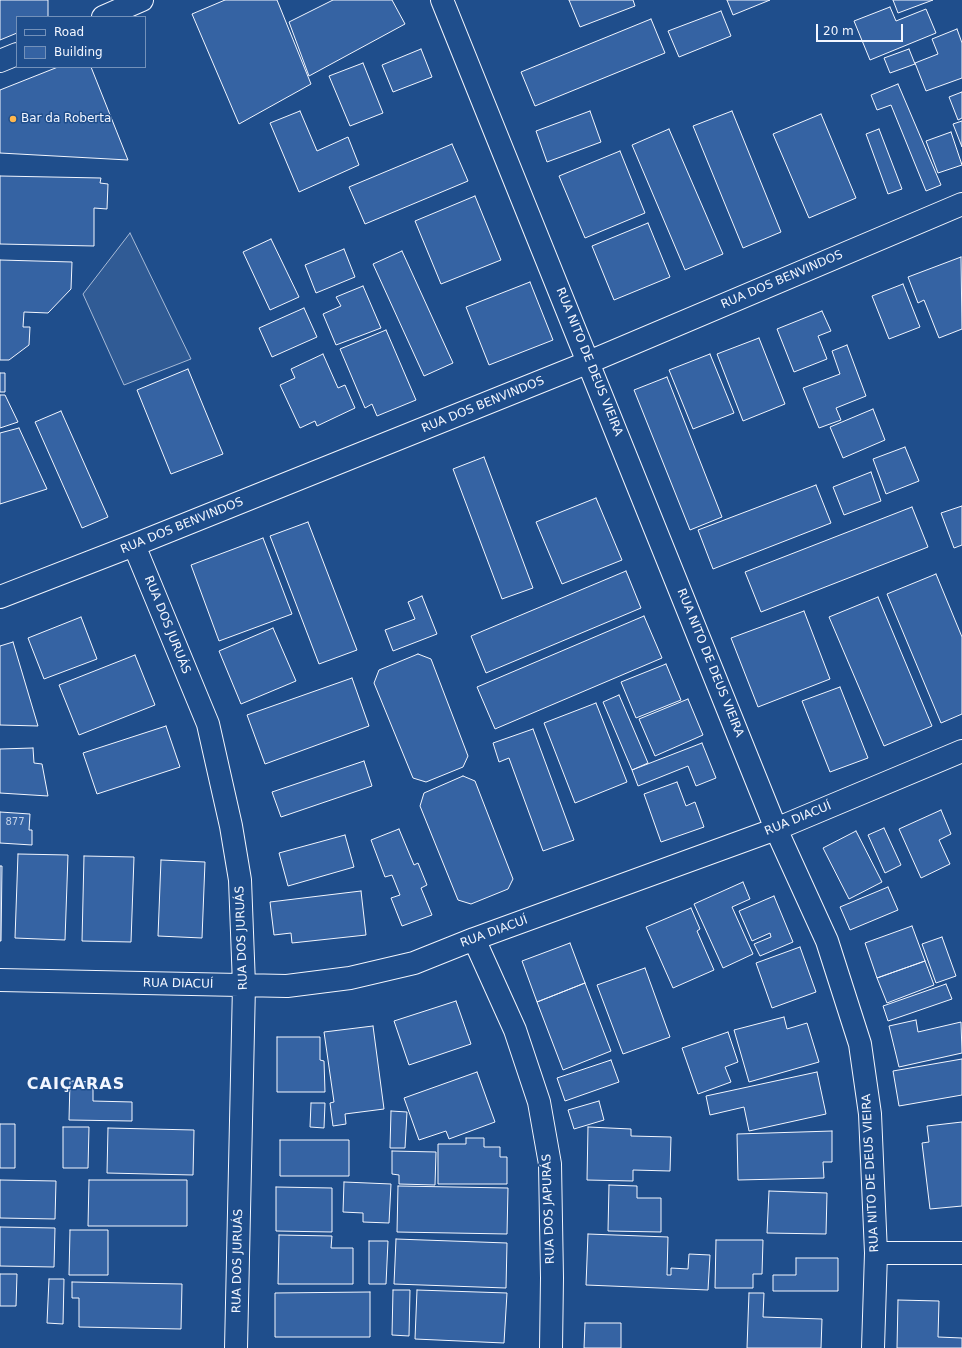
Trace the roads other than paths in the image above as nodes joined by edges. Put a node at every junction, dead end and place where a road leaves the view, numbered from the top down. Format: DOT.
graph roads {
  1 [pos="142,0"];
  2 [pos="442,0"];
  3 [pos="105,16"];
  4 [pos="16,54"];
  5 [pos="0,61"];
  6 [pos="962,204"];
  7 [pos="589,362"];
  8 [pos="134,545"];
  9 [pos="0,597"];
  10 [pos="962,750"];
  11 [pos="776,829"];
  12 [pos="474,939"];
  13 [pos="0,980"];
  14 [pos="244,985"];
  15 [pos="876,1253"];
  16 [pos="962,1253"];
  17 [pos="236,1348"];
  18 [pos="551,1348"];
  19 [pos="874,1348"];
  1 -- 3 [label="street"];
  2 -- 7 [label="street, RUA NITO DE DEUS VIEIRA"];
  4 -- 5 [label="street"];
  6 -- 7 [label="street, RUA DOS BENVINDOS"];
  7 -- 8 [label="street, RUA DOS BENVINDOS"];
  7 -- 11 [label="street, RUA NITO DE DEUS VIEIRA"];
  8 -- 9 [label="street, RUA DOS BENVINDOS"];
  8 -- 14 [label="street, RUA DOS JURUÁS"];
  10 -- 11 [label="street, RUA DIACUÍ"];
  11 -- 12 [label="street, RUA DIACUÍ"];
  11 -- 15 [label="street, RUA NITO DE DEUS VIEIRA"];
  12 -- 14 [label="street, RUA DIACUÍ"];
  12 -- 18 [label="street, RUA DOS JAPURÁS"];
  13 -- 14 [label="street, RUA DIACUÍ"];
  14 -- 17 [label="street, RUA DOS JURUÁS"];
  15 -- 16 [label="street"];
  15 -- 19 [label="street, RUA NITO DE DEUS VIEIRA"];
}
